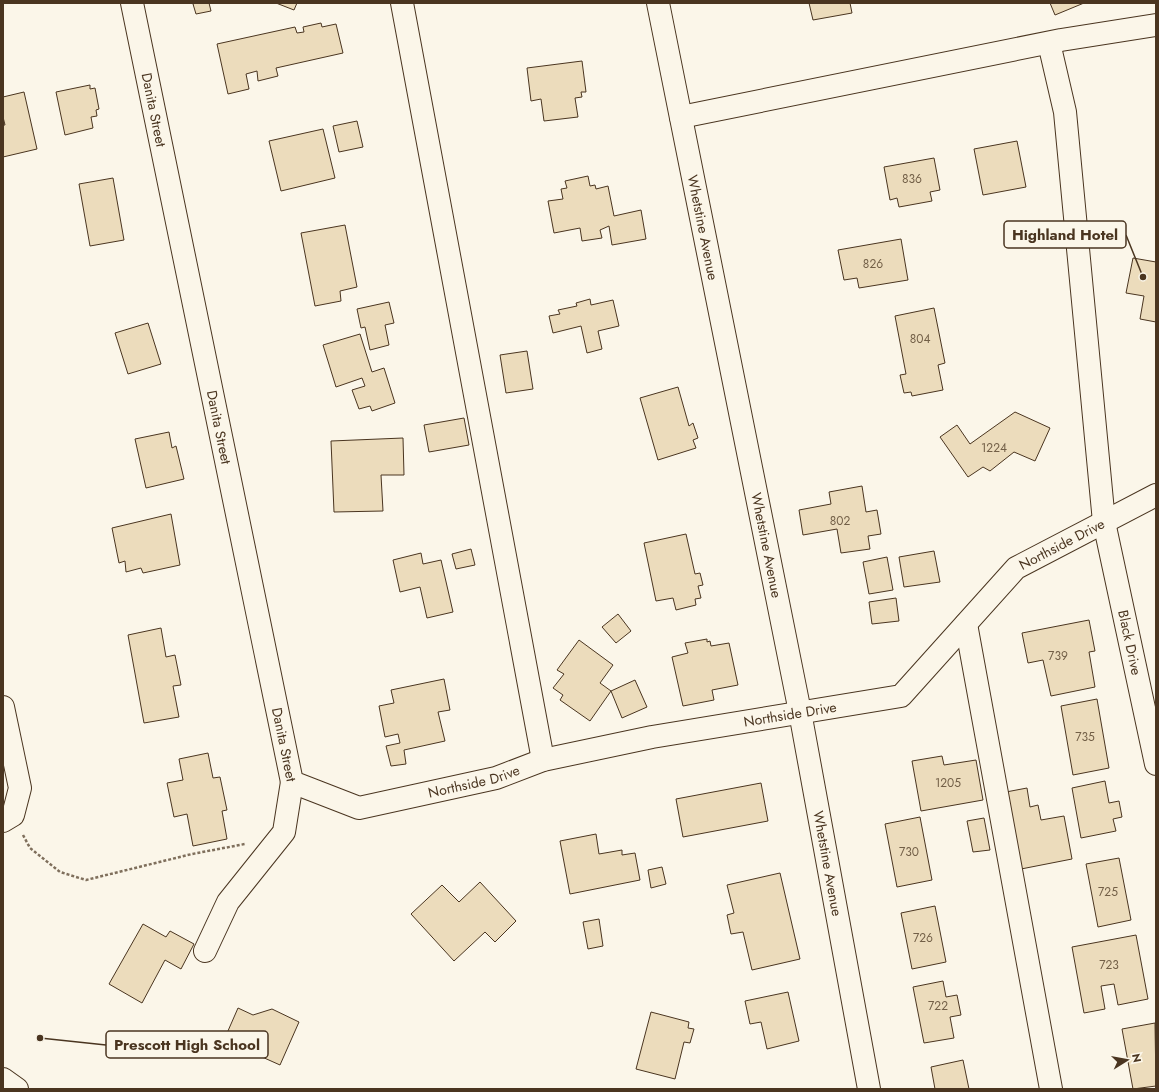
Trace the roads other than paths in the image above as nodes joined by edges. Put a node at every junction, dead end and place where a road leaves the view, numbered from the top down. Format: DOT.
graph roads {
  1 [pos="132,3"];
  2 [pos="402,3"];
  3 [pos="658,3"];
  4 [pos="1156,25"];
  5 [pos="1049,43"];
  6 [pos="681,117"];
  7 [pos="1156,495"];
  8 [pos="1104,522"];
  9 [pos="966,624"];
  10 [pos="3,707"];
  11 [pos="800,712"];
  12 [pos="543,760"];
  13 [pos="1156,764"];
  14 [pos="292,782"];
  15 [pos="358,808"];
  16 [pos="8,818"];
  17 [pos="204,951"];
  18 [pos="3,1079"];
  19 [pos="17,1089"];
  20 [pos="870,1089"];
  21 [pos="1051,1089"];
  1 -- 14 [label="street, Danita Street"];
  2 -- 12 [label="street"];
  3 -- 6 [label="street, Whetstine Avenue"];
  4 -- 5 [label="street"];
  5 -- 6 [label="street"];
  5 -- 8 [label="street, Black Drive"];
  6 -- 11 [label="street, Whetstine Avenue"];
  7 -- 8 [label="street, Northside Drive"];
  8 -- 9 [label="street, Northside Drive"];
  8 -- 13 [label="street, Black Drive"];
  9 -- 11 [label="street, Northside Drive"];
  9 -- 21 [label="street"];
  10 -- 16 [label="street"];
  11 -- 12 [label="street, Northside Drive"];
  11 -- 20 [label="street, Whetstine Avenue"];
  12 -- 15 [label="street, Northside Drive"];
  14 -- 15 [label="street, Danita Street"];
  14 -- 17 [label="street"];
  18 -- 19 [label="street"];
}
